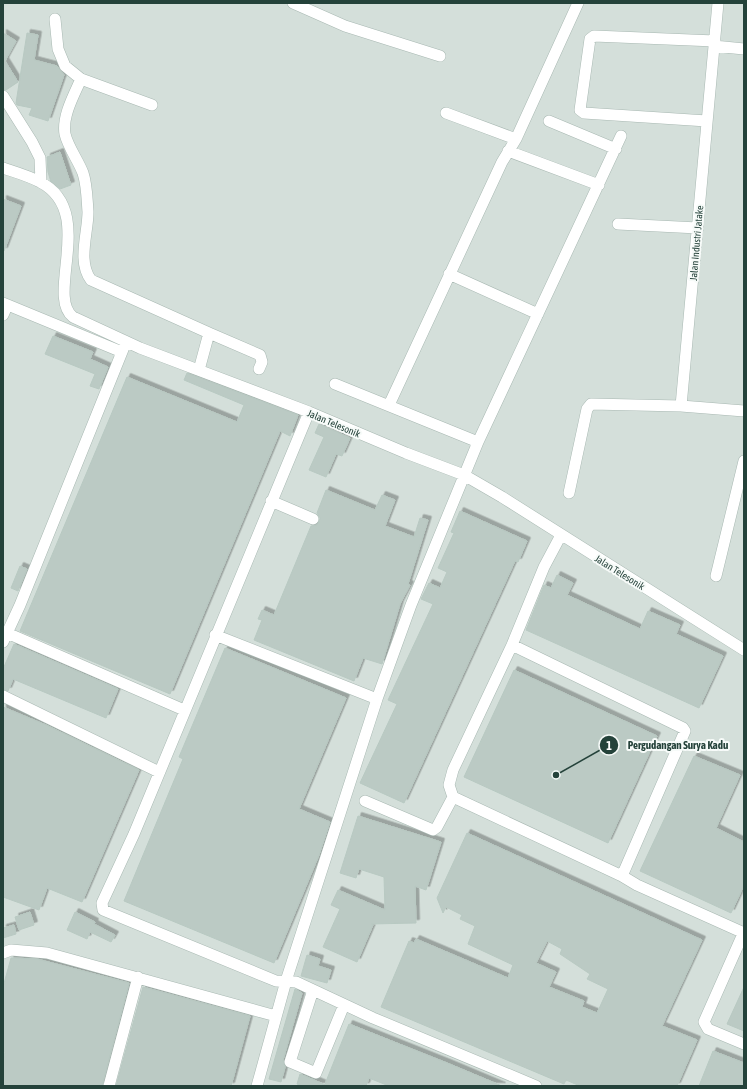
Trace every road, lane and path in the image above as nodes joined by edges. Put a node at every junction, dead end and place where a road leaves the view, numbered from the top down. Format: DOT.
graph roads {
  1 [pos="293,3"];
  2 [pos="578,3"];
  3 [pos="718,3"];
  4 [pos="55,19"];
  5 [pos="715,43"];
  6 [pos="744,49"];
  7 [pos="440,56"];
  8 [pos="81,79"];
  9 [pos="3,96"];
  10 [pos="152,105"];
  11 [pos="446,113"];
  12 [pos="549,121"];
  13 [pos="707,121"];
  14 [pos="621,136"];
  15 [pos="516,139"];
  16 [pos="616,149"];
  17 [pos="508,151"];
  18 [pos="3,168"];
  19 [pos="41,182"];
  20 [pos="599,185"];
  21 [pos="618,224"];
  22 [pos="698,228"];
  23 [pos="449,274"];
  24 [pos="4,308"];
  25 [pos="538,314"];
  26 [pos="209,333"];
  27 [pos="124,347"];
  28 [pos="259,369"];
  29 [pos="199,370"];
  30 [pos="335,384"];
  31 [pos="389,405"];
  32 [pos="681,406"];
  33 [pos="744,411"];
  34 [pos="309,412"];
  35 [pos="478,442"];
  36 [pos="744,461"];
  37 [pos="464,475"];
  38 [pos="569,493"];
  39 [pos="271,501"];
  40 [pos="313,519"];
  41 [pos="561,535"];
  42 [pos="716,576"];
  43 [pos="215,635"];
  44 [pos="5,637"];
  45 [pos="512,645"];
  46 [pos="744,650"];
  47 [pos="3,696"];
  48 [pos="377,699"];
  49 [pos="184,710"];
  50 [pos="159,772"];
  51 [pos="453,797"];
  52 [pos="365,800"];
  53 [pos="622,876"];
  54 [pos="744,934"];
  55 [pos="3,953"];
  56 [pos="138,977"];
  57 [pos="286,981"];
  58 [pos="312,990"];
  59 [pos="344,1005"];
  60 [pos="276,1016"];
  61 [pos="744,1044"];
  62 [pos="259,1085"];
  63 [pos="109,1086"];
  64 [pos="536,1086"];
  1 -- 7 [label="street"];
  2 -- 15 [label="street"];
  3 -- 5 [label="street, Jalan Industri Jatake"];
  4 -- 8 [label="street"];
  5 -- 6 [label="street"];
  5 -- 13 [label="street, Jalan Industri Jatake"];
  5 -- 13 [label="street"];
  8 -- 10 [label="street"];
  8 -- 26 [label="street"];
  9 -- 19 [label="street"];
  11 -- 15 [label="street"];
  12 -- 16 [label="street"];
  13 -- 22 [label="street, Jalan Industri Jatake"];
  14 -- 16 [label="street"];
  15 -- 17 [label="street"];
  16 -- 20 [label="street"];
  17 -- 20 [label="street"];
  17 -- 23 [label="street"];
  18 -- 19 [label="street, Jalan Telesonik"];
  19 -- 27 [label="street, Jalan Telesonik"];
  20 -- 25 [label="street"];
  21 -- 22 [label="street"];
  22 -- 32 [label="street, Jalan Industri Jatake"];
  23 -- 25 [label="street"];
  23 -- 31 [label="street"];
  24 -- 27 [label="street"];
  25 -- 35 [label="street"];
  26 -- 28 [label="street"];
  26 -- 29 [label="street"];
  27 -- 29 [label="street, Jalan Telesonik"];
  27 -- 44 [label="street"];
  29 -- 34 [label="street, Jalan Telesonik"];
  30 -- 31 [label="street"];
  31 -- 35 [label="street"];
  32 -- 33 [label="street"];
  32 -- 38 [label="street"];
  34 -- 37 [label="street, Jalan Telesonik"];
  34 -- 39 [label="street"];
  35 -- 37 [label="street"];
  36 -- 42 [label="street"];
  37 -- 41 [label="street, Jalan Telesonik"];
  37 -- 48 [label="street"];
  39 -- 40 [label="street"];
  39 -- 43 [label="street"];
  41 -- 45 [label="street"];
  41 -- 46 [label="street, Jalan Telesonik"];
  43 -- 48 [label="street"];
  43 -- 49 [label="street"];
  44 -- 49 [label="street"];
  45 -- 51 [label="street"];
  45 -- 53 [label="street"];
  47 -- 50 [label="street"];
  48 -- 57 [label="street"];
  49 -- 50 [label="street"];
  50 -- 57 [label="street"];
  51 -- 52 [label="street"];
  51 -- 53 [label="street"];
  53 -- 54 [label="street"];
  54 -- 61 [label="street"];
  55 -- 56 [label="street"];
  56 -- 60 [label="street"];
  56 -- 63 [label="street"];
  57 -- 58 [label="street"];
  57 -- 60 [label="street"];
  58 -- 59 [label="street"];
  58 -- 59 [label="street"];
  59 -- 64 [label="street"];
  60 -- 62 [label="street"];
}
